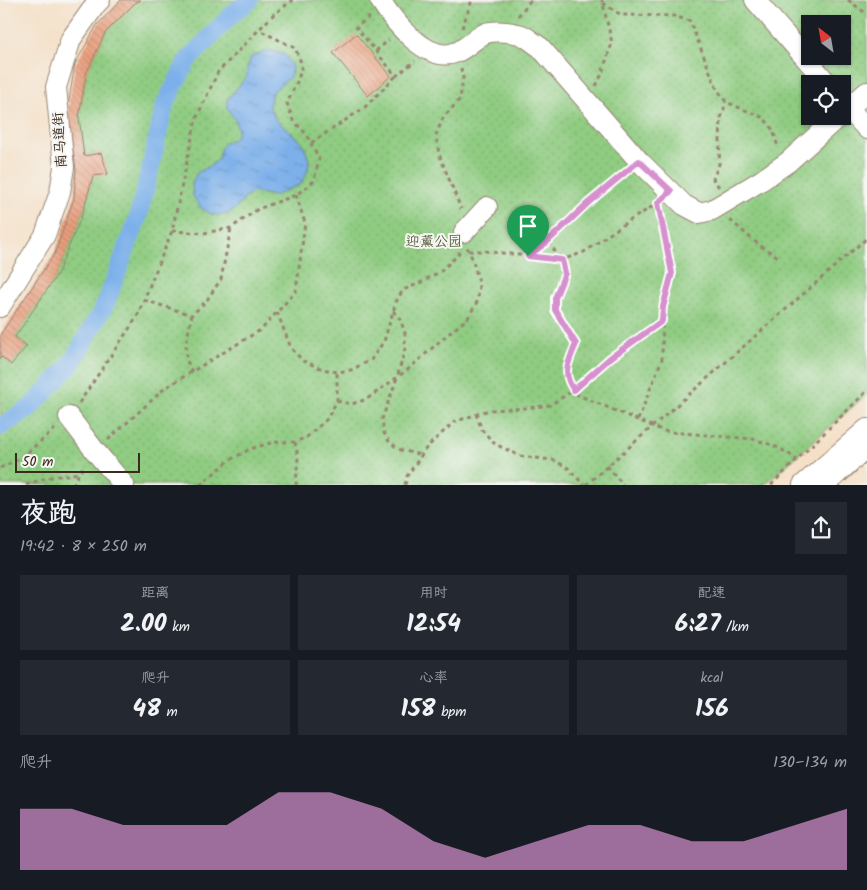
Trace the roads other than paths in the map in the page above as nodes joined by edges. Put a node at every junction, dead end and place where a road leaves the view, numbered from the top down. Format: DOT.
graph roads {
  1 [pos="100,0"];
  2 [pos="754,0"];
  3 [pos="382,3"];
  4 [pos="820,75"];
  5 [pos="867,92"];
  6 [pos="851,103"];
  7 [pos="851,116"];
  8 [pos="826,125"];
  9 [pos="867,129"];
  10 [pos="487,207"];
  11 [pos="464,237"];
  12 [pos="0,306"];
  13 [pos="69,417"];
  14 [pos="867,428"];
  15 [pos="867,443"];
  16 [pos="867,465"];
  17 [pos="124,485"];
  18 [pos="803,485"];
  19 [pos="821,485"];
  20 [pos="845,485"];
  1 -- 12 [label="street, 南马道街"];
  2 -- 4 [label="street"];
  3 -- 8 [label="street"];
  5 -- 6 [label="street"];
  7 -- 9 [label="street"];
  10 -- 11 [label="street"];
  13 -- 17 [label="street"];
  14 -- 18 [label="street"];
  15 -- 19 [label="main road"];
  16 -- 20 [label="main road"];
}
